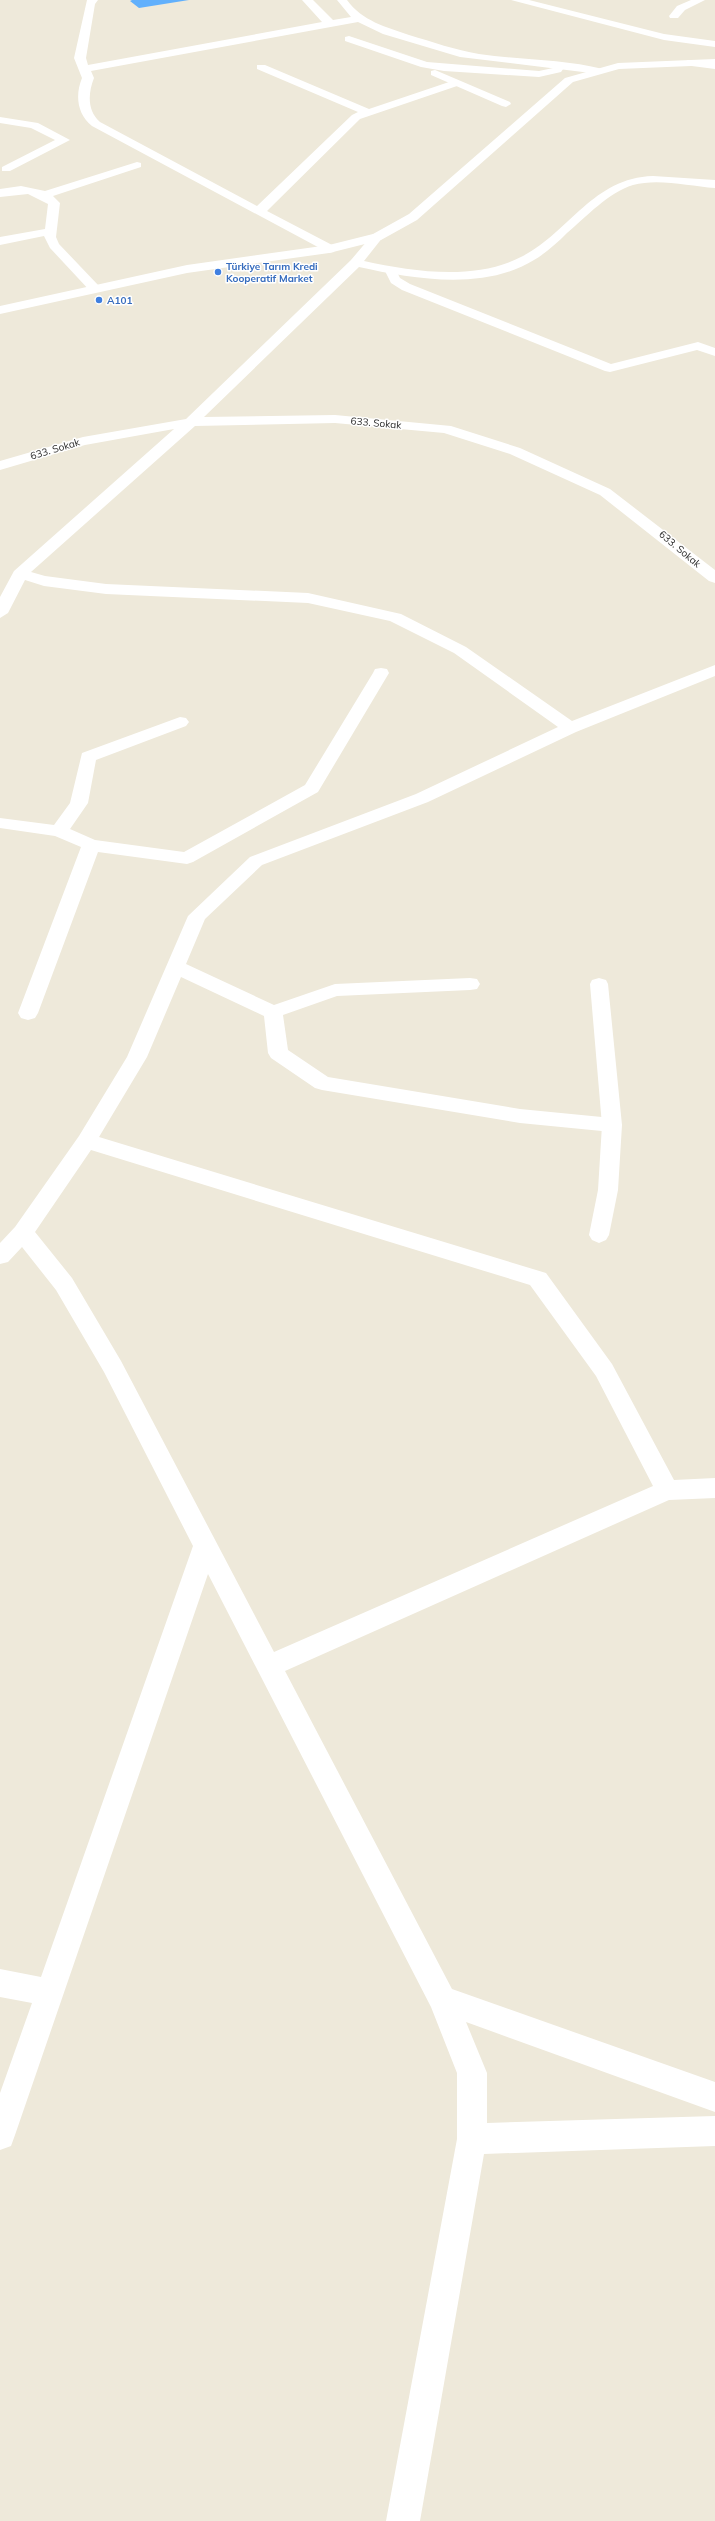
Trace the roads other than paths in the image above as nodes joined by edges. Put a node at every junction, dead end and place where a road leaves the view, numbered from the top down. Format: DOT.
graph roads {
  1 [pos="93,0"];
  2 [pos="307,0"];
  3 [pos="342,0"];
  4 [pos="516,0"];
  5 [pos="700,0"];
  6 [pos="674,16"];
  7 [pos="358,19"];
  8 [pos="329,23"];
  9 [pos="349,39"];
  10 [pos="715,44"];
  11 [pos="715,62"];
  12 [pos="688,63"];
  13 [pos="425,65"];
  14 [pos="561,65"];
  15 [pos="715,66"];
  16 [pos="261,67"];
  17 [pos="85,69"];
  18 [pos="599,72"];
  19 [pos="456,83"];
  20 [pos="506,104"];
  21 [pos="369,112"];
  22 [pos="0,120"];
  23 [pos="137,165"];
  24 [pos="6,170"];
  25 [pos="715,184"];
  26 [pos="0,193"];
  27 [pos="46,195"];
  28 [pos="259,211"];
  29 [pos="51,231"];
  30 [pos="377,237"];
  31 [pos="0,241"];
  32 [pos="329,249"];
  33 [pos="356,263"];
  34 [pos="391,271"];
  35 [pos="95,289"];
  36 [pos="0,310"];
  37 [pos="715,352"];
  38 [pos="191,422"];
  39 [pos="0,466"];
  40 [pos="20,574"];
  41 [pos="715,578"];
  42 [pos="0,612"];
  43 [pos="715,670"];
  44 [pos="381,673"];
  45 [pos="180,722"];
  46 [pos="570,728"];
  47 [pos="0,823"];
  48 [pos="59,831"];
  49 [pos="91,845"];
  50 [pos="175,967"];
  51 [pos="470,984"];
  52 [pos="599,984"];
  53 [pos="273,1012"];
  54 [pos="28,1013"];
  55 [pos="612,1125"];
  56 [pos="86,1141"];
  57 [pos="23,1233"];
  58 [pos="599,1235"];
  59 [pos="0,1238"];
  60 [pos="0,1256"];
  61 [pos="715,1488"];
  62 [pos="667,1490"];
  63 [pos="206,1545"];
  64 [pos="269,1666"];
  65 [pos="0,1983"];
  66 [pos="50,1992"];
  67 [pos="442,1999"];
  68 [pos="715,2097"];
  69 [pos="715,2131"];
  70 [pos="0,2135"];
  71 [pos="472,2139"];
  72 [pos="403,2521"];
  1 -- 17 [label="street"];
  2 -- 8 [label="street"];
  3 -- 7 [label="street"];
  4 -- 10 [label="street"];
  5 -- 6 [label="lane"];
  7 -- 8 [label="street"];
  7 -- 14 [label="street"];
  8 -- 17 [label="street"];
  9 -- 13 [label="lane"];
  11 -- 12 [label="street"];
  12 -- 15 [label="street"];
  12 -- 18 [label="street"];
  13 -- 14 [label="lane"];
  13 -- 19 [label="lane"];
  14 -- 18 [label="street"];
  16 -- 21 [label="street"];
  17 -- 28 [label="street"];
  18 -- 30 [label="street"];
  19 -- 20 [label="lane"];
  19 -- 21 [label="street"];
  21 -- 28 [label="street"];
  22 -- 24 [label="lane"];
  23 -- 27 [label="lane"];
  25 -- 34 [label="street"];
  26 -- 27 [label="lane"];
  27 -- 29 [label="lane"];
  28 -- 32 [label="street"];
  29 -- 31 [label="lane"];
  29 -- 35 [label="lane"];
  30 -- 32 [label="street"];
  30 -- 33 [label="street"];
  32 -- 35 [label="street"];
  33 -- 34 [label="street"];
  33 -- 38 [label="street"];
  34 -- 37 [label="lane"];
  35 -- 36 [label="street"];
  38 -- 39 [label="street, 633. Sokak"];
  38 -- 40 [label="street"];
  38 -- 41 [label="street, 633. Sokak"];
  40 -- 42 [label="street"];
  40 -- 46 [label="street"];
  43 -- 46 [label="street"];
  44 -- 49 [label="street"];
  45 -- 48 [label="street"];
  46 -- 50 [label="street"];
  47 -- 48 [label="street"];
  48 -- 49 [label="street"];
  49 -- 54 [label="street"];
  50 -- 53 [label="street"];
  50 -- 56 [label="street"];
  51 -- 53 [label="street"];
  52 -- 55 [label="lane"];
  53 -- 55 [label="street"];
  55 -- 58 [label="lane"];
  56 -- 57 [label="street"];
  56 -- 62 [label="street"];
  57 -- 59 [label="street"];
  57 -- 60 [label="street"];
  57 -- 63 [label="street"];
  61 -- 62 [label="street"];
  62 -- 64 [label="street"];
  63 -- 64 [label="street"];
  63 -- 66 [label="street"];
  64 -- 67 [label="street"];
  65 -- 66 [label="street"];
  66 -- 70 [label="street"];
  67 -- 68 [label="street"];
  67 -- 71 [label="street"];
  69 -- 71 [label="street"];
  71 -- 72 [label="street"];
}
